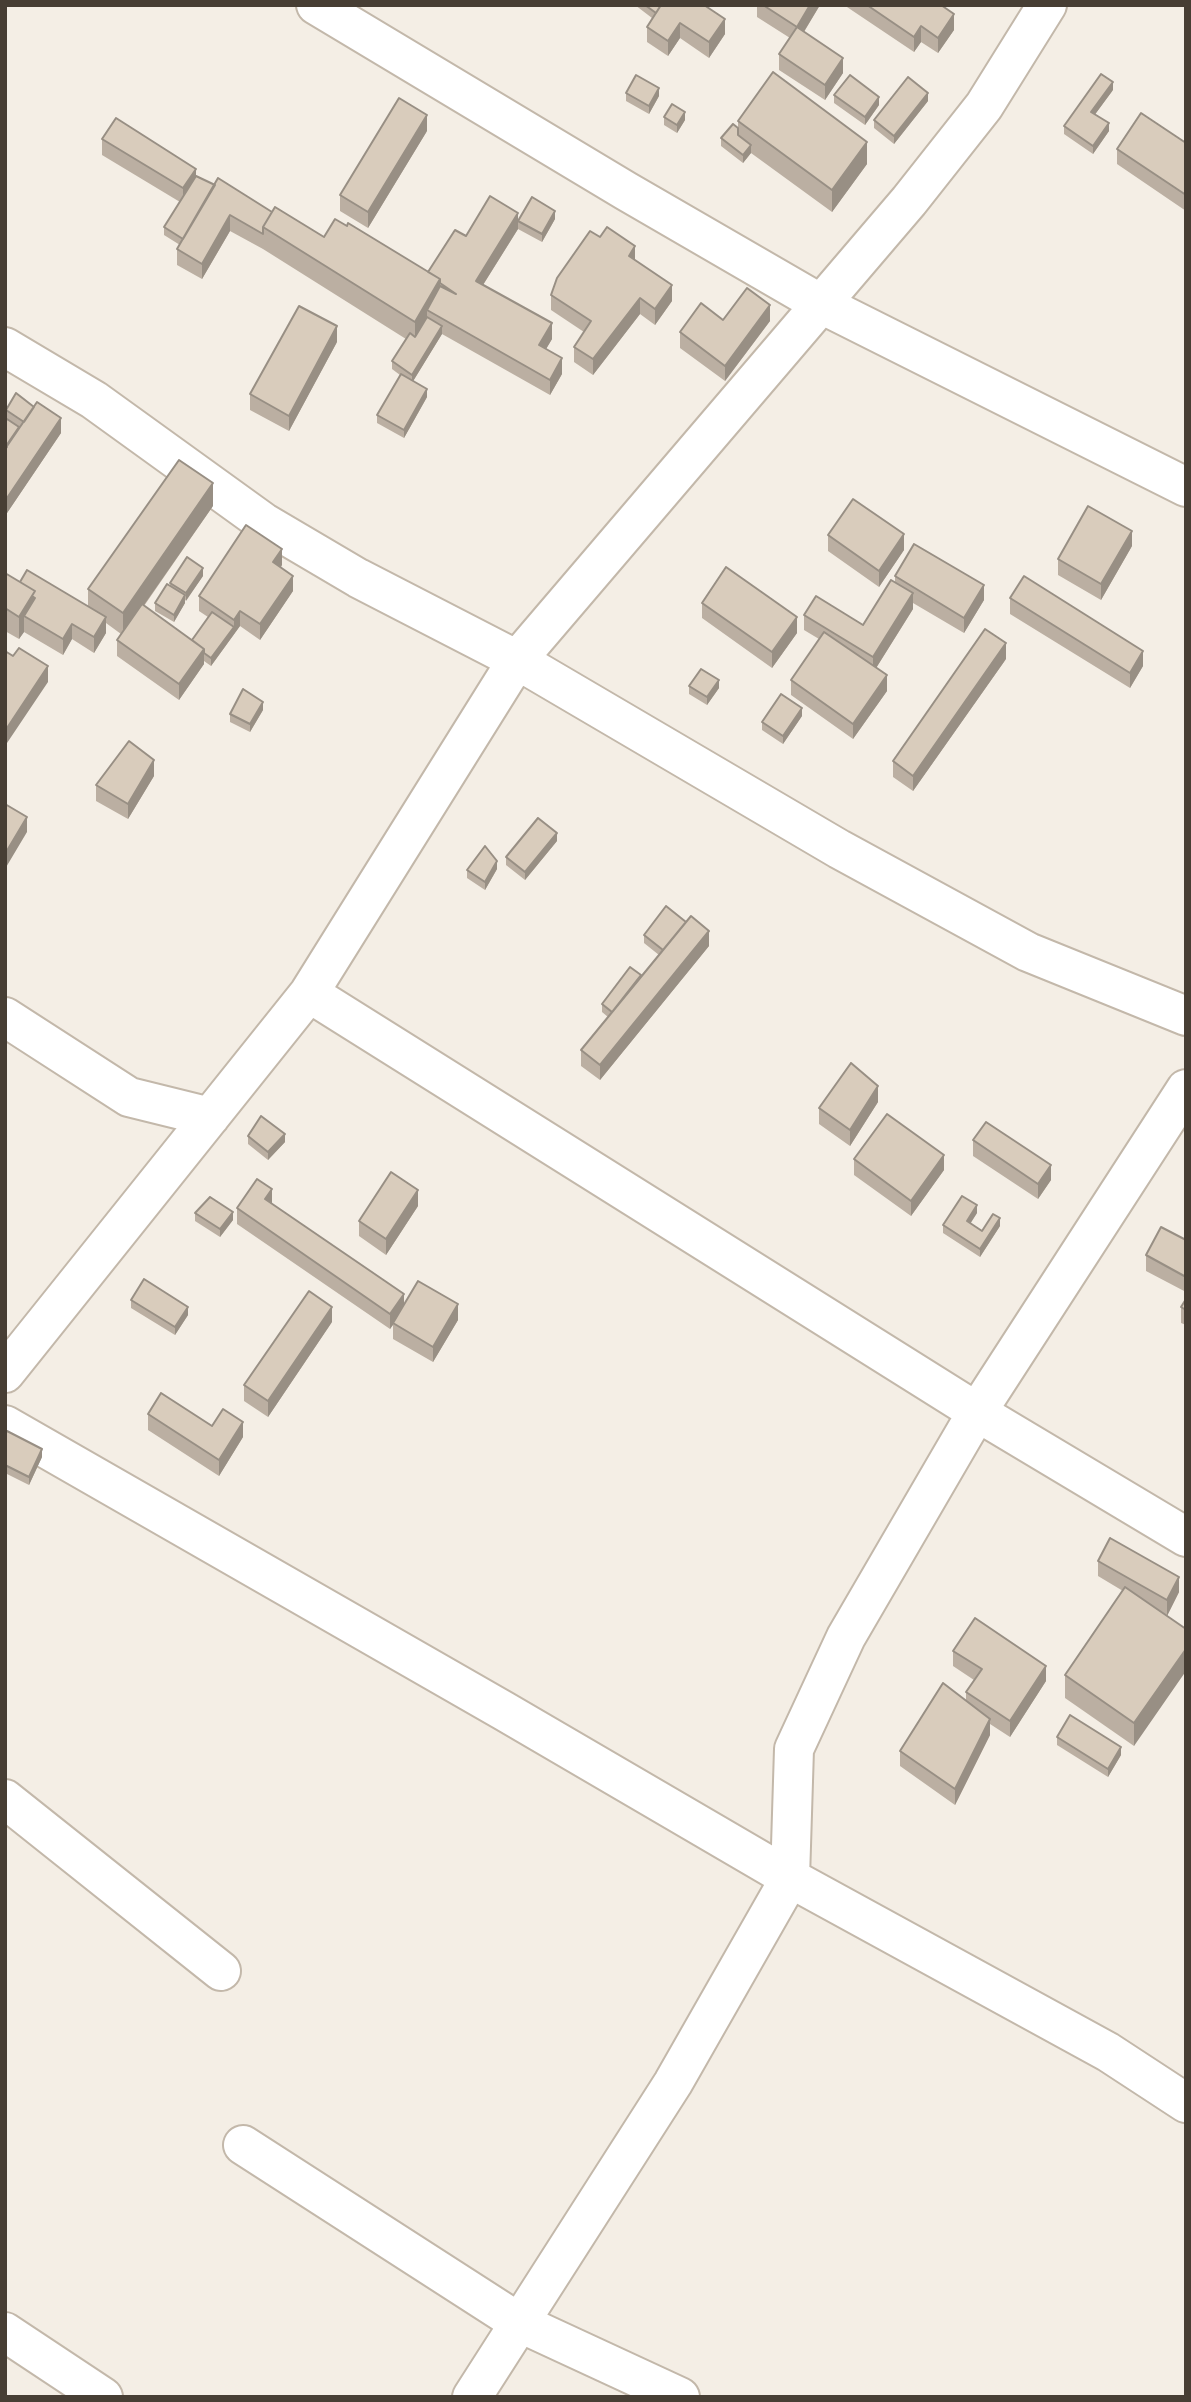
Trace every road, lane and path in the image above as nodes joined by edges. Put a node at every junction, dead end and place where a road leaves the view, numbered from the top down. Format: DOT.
graph roads {
  1 [pos="316,5"];
  2 [pos="1047,5"];
  3 [pos="821,304"];
  4 [pos="5,347"];
  5 [pos="1186,486"];
  6 [pos="517,660"];
  7 [pos="309,993"];
  8 [pos="1186,1016"];
  9 [pos="5,1017"];
  10 [pos="1186,1089"];
  11 [pos="210,1117"];
  12 [pos="5,1373"];
  13 [pos="977,1412"];
  14 [pos="5,1425"];
  15 [pos="1186,1537"];
  16 [pos="5,1799"];
  17 [pos="790,1878"];
  18 [pos="221,1971"];
  19 [pos="1186,2103"];
  20 [pos="243,2145"];
  21 [pos="518,2322"];
  22 [pos="5,2332"];
  23 [pos="103,2397"];
  24 [pos="472,2397"];
  25 [pos="680,2397"];
  1 -- 3 [label="street"];
  2 -- 3 [label="street"];
  3 -- 5 [label="street"];
  3 -- 6 [label="street"];
  4 -- 6 [label="street"];
  6 -- 7 [label="street"];
  6 -- 8 [label="street"];
  7 -- 11 [label="street"];
  7 -- 13 [label="street"];
  9 -- 11 [label="street"];
  10 -- 13 [label="street"];
  11 -- 12 [label="street"];
  13 -- 15 [label="street"];
  13 -- 17 [label="street"];
  14 -- 17 [label="street"];
  16 -- 18 [label="street"];
  17 -- 19 [label="street"];
  17 -- 21 [label="street"];
  20 -- 21 [label="street"];
  21 -- 24 [label="street"];
  21 -- 25 [label="street"];
  22 -- 23 [label="street"];
}
